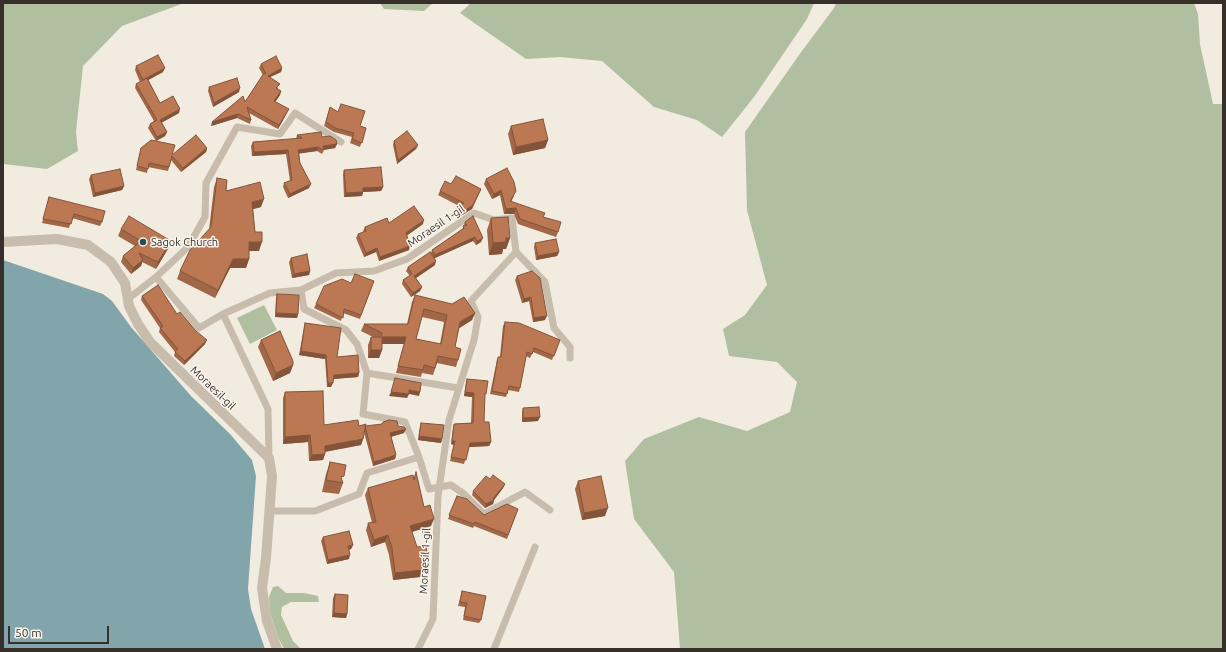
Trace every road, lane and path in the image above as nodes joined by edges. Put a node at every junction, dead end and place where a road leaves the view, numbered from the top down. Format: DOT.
graph roads {
  1 [pos="341,142"];
  2 [pos="3,242"];
  3 [pos="516,252"];
  4 [pos="156,277"];
  5 [pos="302,290"];
  6 [pos="128,299"];
  7 [pos="223,314"];
  8 [pos="570,358"];
  9 [pos="367,373"];
  10 [pos="458,388"];
  11 [pos="419,457"];
  12 [pos="269,458"];
  13 [pos="440,487"];
  14 [pos="550,510"];
  15 [pos="269,511"];
  16 [pos="535,547"];
  17 [pos="277,649"];
  18 [pos="418,649"];
  19 [pos="494,649"];
  1 -- 4 [label="lane"];
  2 -- 6 [label="street, Moraesil-gil"];
  3 -- 5 [label="lane, Moraesil 1-gil"];
  3 -- 8 [label="lane"];
  3 -- 10 [label="lane, Moraesil 1-gil"];
  4 -- 6 [label="lane"];
  4 -- 7 [label="lane, Moraesil 1-gil"];
  5 -- 7 [label="lane, Moraesil 1-gil"];
  5 -- 9 [label="lane"];
  6 -- 12 [label="street, Moraesil-gil"];
  7 -- 12 [label="lane"];
  9 -- 10 [label="lane"];
  9 -- 11 [label="lane"];
  10 -- 13 [label="lane, Moraesil 1-gil"];
  11 -- 13 [label="lane"];
  11 -- 15 [label="lane"];
  12 -- 15 [label="street"];
  13 -- 14 [label="lane"];
  13 -- 18 [label="lane, Moraesil 1-gil"];
  15 -- 17 [label="street"];
  16 -- 19 [label="lane"];
}
